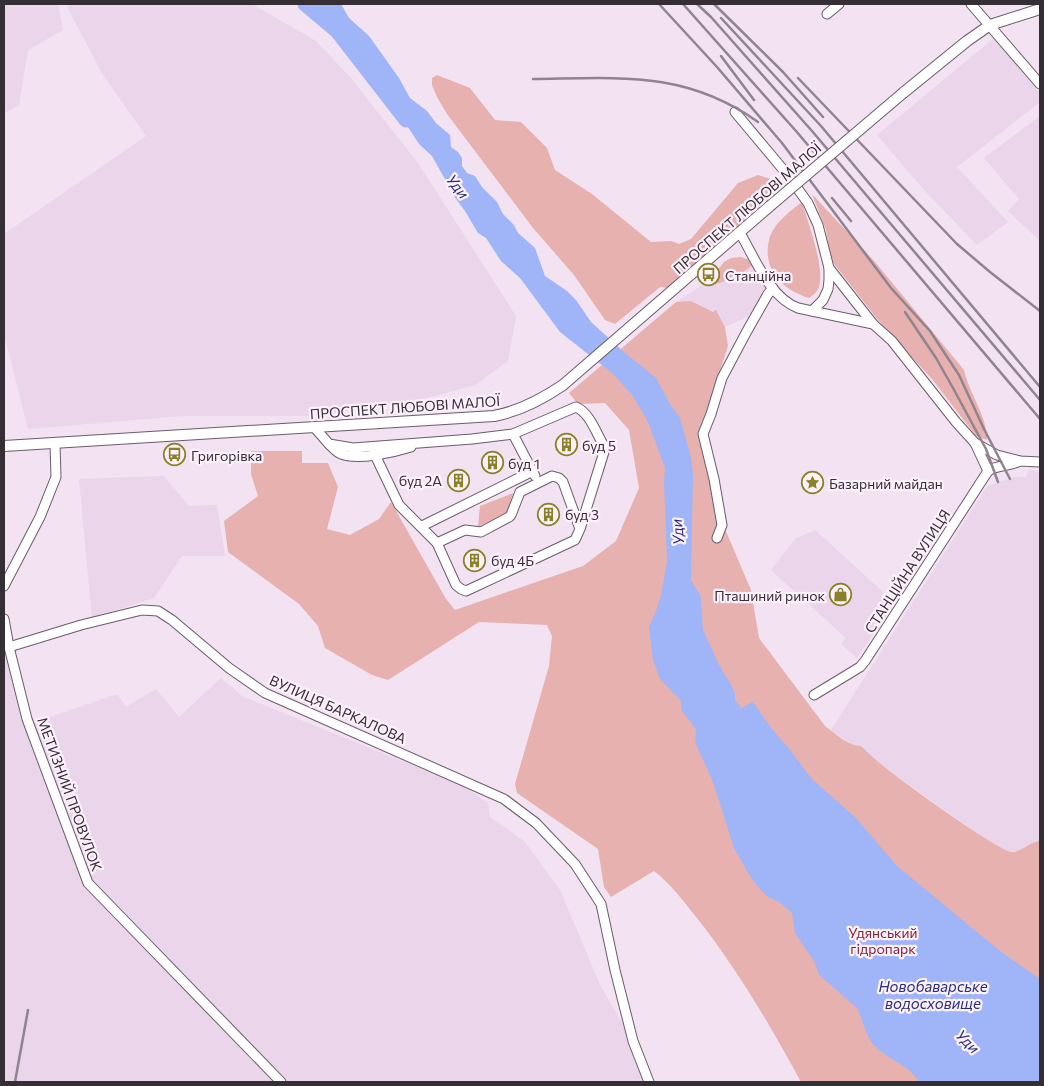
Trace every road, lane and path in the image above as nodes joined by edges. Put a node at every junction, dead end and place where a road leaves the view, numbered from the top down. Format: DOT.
graph roads {
  1 [pos="839,4"];
  2 [pos="971,4"];
  3 [pos="1040,9"];
  4 [pos="827,14"];
  5 [pos="990,25"];
  6 [pos="1040,84"];
  7 [pos="735,112"];
  8 [pos="740,233"];
  9 [pos="829,268"];
  10 [pos="773,288"];
  11 [pos="812,311"];
  12 [pos="873,324"];
  13 [pos="314,427"];
  14 [pos="512,434"];
  15 [pos="424,442"];
  16 [pos="975,442"];
  17 [pos="55,444"];
  18 [pos="329,444"];
  19 [pos="4,446"];
  20 [pos="375,455"];
  21 [pos="1020,461"];
  22 [pos="1040,462"];
  23 [pos="533,471"];
  24 [pos="988,471"];
  25 [pos="539,482"];
  26 [pos="422,526"];
  27 [pos="580,529"];
  28 [pos="718,538"];
  29 [pos="437,543"];
  30 [pos="4,586"];
  31 [pos="4,619"];
  32 [pos="9,646"];
  33 [pos="814,695"];
  34 [pos="281,1082"];
  35 [pos="649,1082"];
  1 -- 4 [label="street"];
  2 -- 5 [label="street"];
  3 -- 5 [label="main road, ПРОСПЕКТ ЛЮБОВІ МАЛОЇ"];
  5 -- 6 [label="street"];
  5 -- 8 [label="main road, ПРОСПЕКТ ЛЮБОВІ МАЛОЇ, bridge"];
  7 -- 9 [label="street"];
  8 -- 10 [label="street"];
  8 -- 13 [label="main road, ПРОСПЕКТ ЛЮБОВІ МАЛОЇ"];
  9 -- 11 [label="street"];
  9 -- 12 [label="street"];
  10 -- 11 [label="street"];
  10 -- 28 [label="street"];
  11 -- 12 [label="street"];
  12 -- 16 [label="street"];
  13 -- 17 [label="main road, ПРОСПЕКТ ЛЮБОВІ МАЛОЇ"];
  13 -- 18 [label="street"];
  14 -- 15 [label="street"];
  14 -- 23 [label="street"];
  14 -- 27 [label="street"];
  15 -- 18 [label="street"];
  15 -- 20 [label="street"];
  16 -- 21 [label="street"];
  16 -- 24 [label="street"];
  17 -- 19 [label="main road, ПРОСПЕКТ ЛЮБОВІ МАЛОЇ"];
  17 -- 30 [label="street"];
  18 -- 20 [label="street"];
  20 -- 26 [label="street"];
  21 -- 22 [label="street"];
  21 -- 24 [label="street"];
  23 -- 25 [label="street"];
  23 -- 26 [label="street"];
  24 -- 33 [label="street, СТАНЦІЙНА ВУЛИЦЯ"];
  25 -- 27 [label="street"];
  25 -- 29 [label="street"];
  26 -- 29 [label="street"];
  27 -- 29 [label="street"];
  31 -- 32 [label="street, МЕТИЗНИЙ ПРОВУЛОК"];
  32 -- 34 [label="street, МЕТИЗНИЙ ПРОВУЛОК"];
  32 -- 35 [label="street, ВУЛИЦЯ БАРКАЛОВА"];
}
